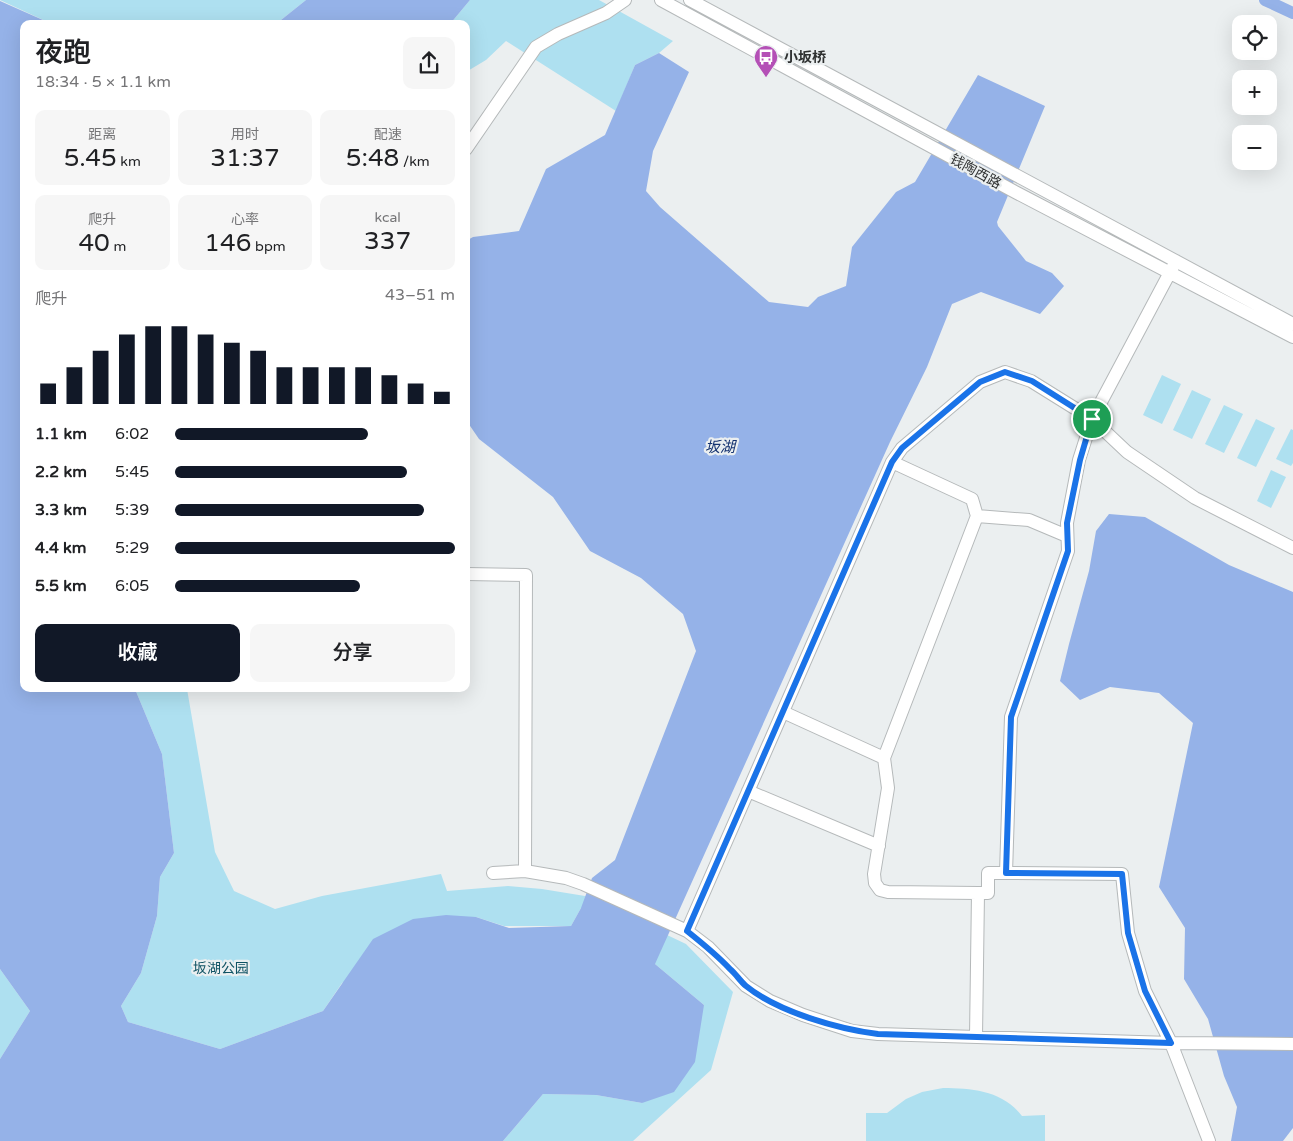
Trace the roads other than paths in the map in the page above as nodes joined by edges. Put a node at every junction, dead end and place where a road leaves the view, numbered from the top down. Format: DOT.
graph roads {
  1 [pos="625,0"];
  2 [pos="661,0"];
  3 [pos="690,0"];
  4 [pos="470,144"];
  5 [pos="1176,261"];
  6 [pos="1169,272"];
  7 [pos="1293,324"];
  8 [pos="1293,337"];
  9 [pos="1092,419"];
  10 [pos="892,462"];
  11 [pos="978,516"];
  12 [pos="1067,536"];
  13 [pos="1293,548"];
  14 [pos="470,574"];
  15 [pos="783,712"];
  16 [pos="884,758"];
  17 [pos="748,791"];
  18 [pos="878,846"];
  19 [pos="526,871"];
  20 [pos="493,873"];
  21 [pos="1006,873"];
  22 [pos="978,893"];
  23 [pos="687,931"];
  24 [pos="976,1037"];
  25 [pos="1171,1043"];
  26 [pos="1293,1044"];
  27 [pos="1209,1141"];
  1 -- 4 [label="street"];
  2 -- 6 [label="street, 钱陶西路"];
  3 -- 5 [label="street, 钱陶西路"];
  5 -- 6 [label="street"];
  5 -- 7 [label="street, 钱陶西路"];
  6 -- 8 [label="street, 钱陶西路"];
  6 -- 9 [label="street"];
  9 -- 10 [label="street"];
  9 -- 12 [label="street"];
  9 -- 13 [label="street"];
  10 -- 11 [label="street"];
  10 -- 15 [label="street"];
  11 -- 12 [label="street"];
  11 -- 16 [label="street"];
  12 -- 21 [label="street"];
  14 -- 19 [label="street"];
  15 -- 16 [label="street"];
  15 -- 17 [label="street"];
  16 -- 18 [label="street"];
  17 -- 18 [label="street"];
  17 -- 23 [label="street"];
  18 -- 22 [label="street"];
  19 -- 20 [label="street"];
  19 -- 23 [label="street"];
  21 -- 22 [label="street"];
  21 -- 25 [label="street"];
  22 -- 24 [label="street"];
  23 -- 24 [label="street"];
  24 -- 25 [label="street"];
  25 -- 26 [label="street"];
  25 -- 27 [label="street"];
}
